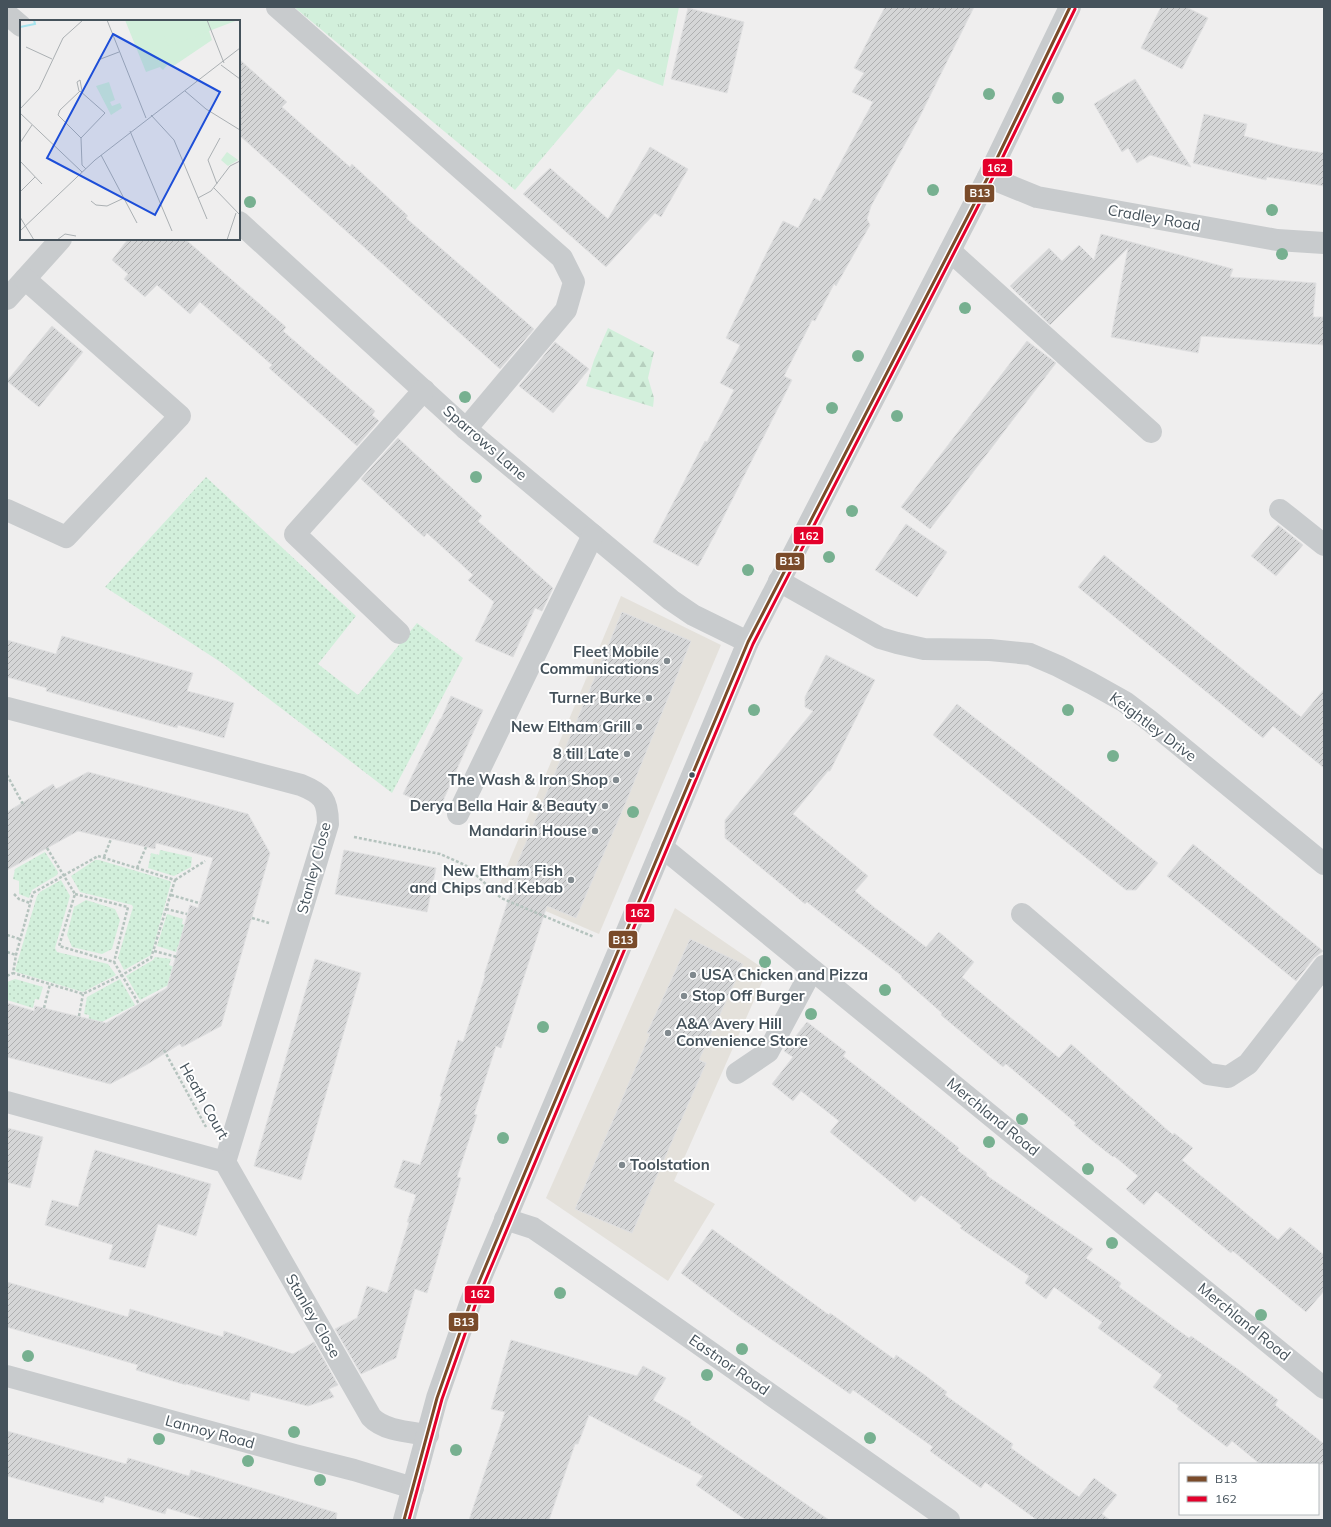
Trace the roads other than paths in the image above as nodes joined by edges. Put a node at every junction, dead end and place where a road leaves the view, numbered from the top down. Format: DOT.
graph roads {
  1 [pos="277,7"];
  2 [pos="1070,7"];
  3 [pos="7,14"];
  4 [pos="20,25"];
  5 [pos="988,177"];
  6 [pos="240,223"];
  7 [pos="60,240"];
  8 [pos="1324,243"];
  9 [pos="950,251"];
  10 [pos="25,279"];
  11 [pos="7,299"];
  12 [pos="424,390"];
  13 [pos="466,429"];
  14 [pos="1151,432"];
  15 [pos="7,510"];
  16 [pos="1280,510"];
  17 [pos="593,535"];
  18 [pos="1324,545"];
  19 [pos="779,581"];
  20 [pos="399,633"];
  21 [pos="748,642"];
  22 [pos="7,708"];
  23 [pos="458,814"];
  24 [pos="662,847"];
  25 [pos="1324,864"];
  26 [pos="1022,914"];
  27 [pos="1324,966"];
  28 [pos="812,970"];
  29 [pos="737,1073"];
  30 [pos="7,1102"];
  31 [pos="226,1162"];
  32 [pos="505,1219"];
  33 [pos="7,1376"];
  34 [pos="1324,1388"];
  35 [pos="428,1435"];
  36 [pos="413,1488"];
  37 [pos="404,1520"];
  38 [pos="949,1520"];
  1 -- 13 [label="street"];
  2 -- 5 [label="street"];
  3 -- 4 [label="street"];
  5 -- 8 [label="street, Cradley Road"];
  5 -- 9 [label="street"];
  6 -- 12 [label="street, Sparrows Lane"];
  7 -- 10 [label="street"];
  9 -- 14 [label="street"];
  9 -- 19 [label="street"];
  10 -- 11 [label="street"];
  10 -- 15 [label="street"];
  12 -- 13 [label="street, Sparrows Lane"];
  12 -- 20 [label="street"];
  13 -- 17 [label="street, Sparrows Lane"];
  16 -- 18 [label="street"];
  17 -- 21 [label="street, Sparrows Lane"];
  17 -- 23 [label="street"];
  19 -- 21 [label="street"];
  19 -- 25 [label="street, Keightley Drive"];
  21 -- 24 [label="street"];
  22 -- 31 [label="street, Stanley Close"];
  24 -- 28 [label="street, Merchland Road"];
  24 -- 32 [label="street"];
  26 -- 27 [label="street"];
  28 -- 29 [label="street"];
  28 -- 34 [label="street, Merchland Road"];
  30 -- 31 [label="street"];
  31 -- 35 [label="street, Stanley Close"];
  32 -- 35 [label="street"];
  32 -- 38 [label="street, Eastnor Road"];
  33 -- 36 [label="street, Lannoy Road"];
  35 -- 36 [label="street"];
  36 -- 37 [label="street"];
}
